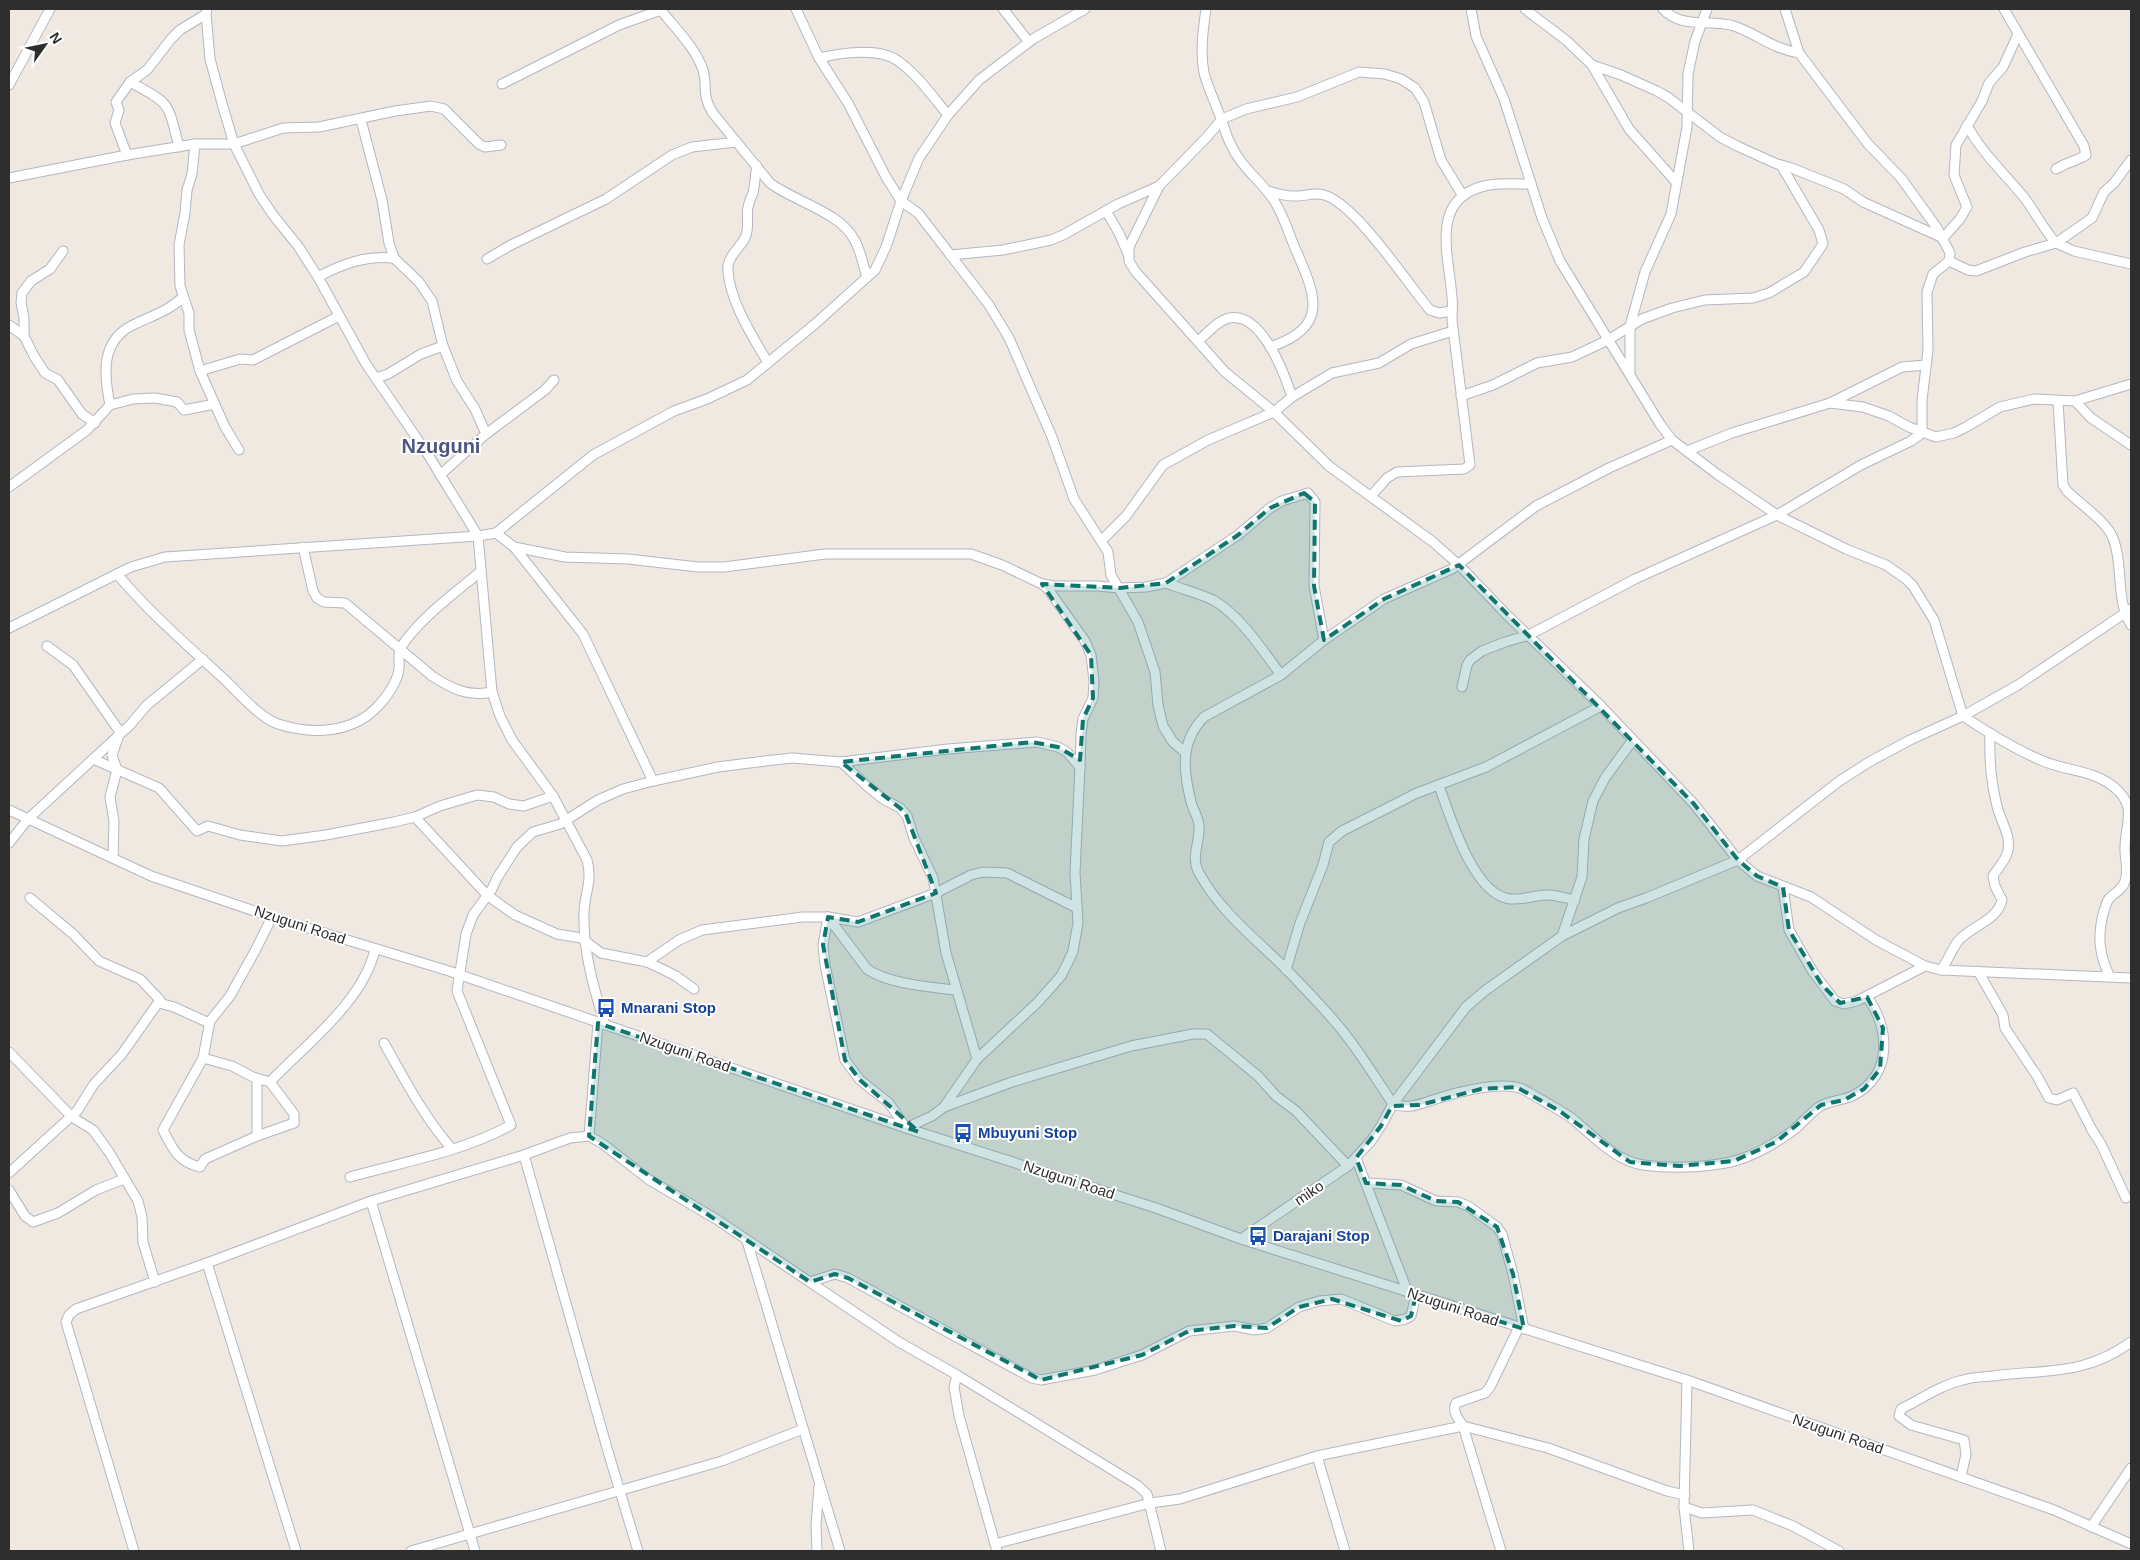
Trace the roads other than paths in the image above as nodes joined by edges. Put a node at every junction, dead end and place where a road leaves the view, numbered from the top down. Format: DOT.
graph roads {
  1 [pos="50,9"];
  2 [pos="660,9"];
  3 [pos="796,9"];
  4 [pos="1003,9"];
  5 [pos="1085,9"];
  6 [pos="1206,9"];
  7 [pos="1471,9"];
  8 [pos="1525,9"];
  9 [pos="1663,9"];
  10 [pos="1707,9"];
  11 [pos="1786,9"];
  12 [pos="2004,9"];
  13 [pos="206,11"];
  14 [pos="1701,23"];
  15 [pos="2018,34"];
  16 [pos="1029,42"];
  17 [pos="1799,53"];
  18 [pos="819,58"];
  19 [pos="1592,65"];
  20 [pos="130,82"];
  21 [pos="502,84"];
  22 [pos="9,85"];
  23 [pos="1686,113"];
  24 [pos="948,115"];
  25 [pos="1222,119"];
  26 [pos="361,120"];
  27 [pos="1967,126"];
  28 [pos="736,142"];
  29 [pos="195,144"];
  30 [pos="234,144"];
  31 [pos="502,145"];
  32 [pos="179,147"];
  33 [pos="127,155"];
  34 [pos="2131,160"];
  35 [pos="1781,165"];
  36 [pos="756,166"];
  37 [pos="2056,169"];
  38 [pos="9,178"];
  39 [pos="1676,182"];
  40 [pos="1532,184"];
  41 [pos="1159,186"];
  42 [pos="1267,191"];
  43 [pos="1463,196"];
  44 [pos="901,201"];
  45 [pos="1106,211"];
  46 [pos="1943,238"];
  47 [pos="2056,243"];
  48 [pos="63,251"];
  49 [pos="1128,254"];
  50 [pos="950,255"];
  51 [pos="394,258"];
  52 [pos="487,259"];
  53 [pos="1949,261"];
  54 [pos="2131,264"];
  55 [pos="318,277"];
  56 [pos="867,277"];
  57 [pos="183,297"];
  58 [pos="1452,311"];
  59 [pos="339,316"];
  60 [pos="9,325"];
  61 [pos="1630,326"];
  62 [pos="1453,331"];
  63 [pos="24,336"];
  64 [pos="1608,340"];
  65 [pos="1198,341"];
  66 [pos="443,346"];
  67 [pos="1270,347"];
  68 [pos="768,363"];
  69 [pos="1926,365"];
  70 [pos="200,371"];
  71 [pos="1630,373"];
  72 [pos="376,378"];
  73 [pos="554,380"];
  74 [pos="2131,384"];
  75 [pos="1461,396"];
  76 [pos="1292,397"];
  77 [pos="2058,401"];
  78 [pos="2075,401"];
  79 [pos="1830,403"];
  80 [pos="216,404"];
  81 [pos="110,406"];
  82 [pos="1274,412"];
  83 [pos="95,423"];
  84 [pos="1922,433"];
  85 [pos="486,434"];
  86 [pos="1672,440"];
  87 [pos="2131,444"];
  88 [pos="239,450"];
  89 [pos="1687,451"];
  90 [pos="440,476"];
  91 [pos="9,487"];
  92 [pos="1371,496"];
  93 [pos="1777,515"];
  94 [pos="496,533"];
  95 [pos="478,536"];
  96 [pos="1101,541"];
  97 [pos="303,547"];
  98 [pos="514,547"];
  99 [pos="1459,564"];
  100 [pos="481,571"];
  101 [pos="117,574"];
  102 [pos="1166,583"];
  103 [pos="1042,584"];
  104 [pos="1120,588"];
  105 [pos="2128,611"];
  106 [pos="2131,626"];
  107 [pos="9,628"];
  108 [pos="1529,635"];
  109 [pos="1324,640"];
  110 [pos="47,646"];
  111 [pos="399,649"];
  112 [pos="203,659"];
  113 [pos="1281,675"];
  114 [pos="1462,687"];
  115 [pos="492,692"];
  116 [pos="1601,706"];
  117 [pos="1963,716"];
  118 [pos="120,732"];
  119 [pos="1990,733"];
  120 [pos="1632,741"];
  121 [pos="1186,753"];
  122 [pos="93,759"];
  123 [pos="841,762"];
  124 [pos="1080,767"];
  125 [pos="117,770"];
  126 [pos="653,781"];
  127 [pos="1438,786"];
  128 [pos="553,796"];
  129 [pos="9,810"];
  130 [pos="415,817"];
  131 [pos="28,819"];
  132 [pos="566,821"];
  133 [pos="9,842"];
  134 [pos="113,858"];
  135 [pos="1738,860"];
  136 [pos="1783,887"];
  137 [pos="936,893"];
  138 [pos="487,895"];
  139 [pos="30,898"];
  140 [pos="1575,900"];
  141 [pos="1077,908"];
  142 [pos="272,917"];
  143 [pos="828,917"];
  144 [pos="1562,936"];
  145 [pos="586,941"];
  146 [pos="375,949"];
  147 [pos="647,962"];
  148 [pos="1925,966"];
  149 [pos="1286,970"];
  150 [pos="1941,970"];
  151 [pos="1978,971"];
  152 [pos="460,975"];
  153 [pos="2110,977"];
  154 [pos="2131,978"];
  155 [pos="694,989"];
  156 [pos="955,990"];
  157 [pos="1867,997"];
  158 [pos="159,1003"];
  159 [pos="209,1023"];
  160 [pos="602,1024"];
  161 [pos="384,1043"];
  162 [pos="9,1052"];
  163 [pos="203,1058"];
  164 [pos="977,1059"];
  165 [pos="257,1078"];
  166 [pos="270,1082"];
  167 [pos="1392,1104"];
  168 [pos="944,1107"];
  169 [pos="72,1117"];
  170 [pos="906,1128"];
  171 [pos="257,1136"];
  172 [pos="589,1136"];
  173 [pos="452,1149"];
  174 [pos="524,1155"];
  175 [pos="1356,1158"];
  176 [pos="1348,1166"];
  177 [pos="9,1173"];
  178 [pos="350,1177"];
  179 [pos="124,1179"];
  180 [pos="1366,1183"];
  181 [pos="9,1190"];
  182 [pos="2126,1198"];
  183 [pos="371,1201"];
  184 [pos="1241,1239"];
  185 [pos="747,1241"];
  186 [pos="207,1263"];
  187 [pos="155,1282"];
  188 [pos="810,1282"];
  189 [pos="1412,1294"];
  190 [pos="1522,1328"];
  191 [pos="2131,1342"];
  192 [pos="957,1375"];
  193 [pos="1686,1380"];
  194 [pos="1463,1426"];
  195 [pos="803,1430"];
  196 [pos="1317,1456"];
  197 [pos="2131,1468"];
  198 [pos="1960,1477"];
  199 [pos="819,1483"];
  200 [pos="620,1491"];
  201 [pos="1685,1495"];
  202 [pos="1150,1504"];
  203 [pos="1684,1507"];
  204 [pos="2091,1527"];
  205 [pos="470,1534"];
  206 [pos="2131,1544"];
  207 [pos="996,1548"];
  208 [pos="134,1551"];
  209 [pos="296,1551"];
  210 [pos="411,1551"];
  211 [pos="475,1551"];
  212 [pos="638,1551"];
  213 [pos="817,1551"];
  214 [pos="840,1551"];
  215 [pos="1161,1551"];
  216 [pos="1345,1551"];
  217 [pos="1501,1551"];
  218 [pos="1688,1551"];
  219 [pos="1839,1551"];
  1 -- 22 [label="street"];
  2 -- 21 [label="street"];
  2 -- 28 [label="street"];
  3 -- 18 [label="street"];
  4 -- 16 [label="street"];
  5 -- 16 [label="street"];
  6 -- 25 [label="street"];
  7 -- 40 [label="street"];
  8 -- 19 [label="street"];
  9 -- 14 [label="street"];
  10 -- 14 [label="street"];
  11 -- 17 [label="street"];
  12 -- 15 [label="street"];
  13 -- 20 [label="street"];
  13 -- 30 [label="street"];
  14 -- 17 [label="street"];
  14 -- 23 [label="street"];
  15 -- 27 [label="street"];
  15 -- 37 [label="street"];
  16 -- 24 [label="street"];
  17 -- 46 [label="street"];
  18 -- 24 [label="street"];
  18 -- 44 [label="street"];
  19 -- 23 [label="street"];
  19 -- 39 [label="street"];
  20 -- 32 [label="street"];
  20 -- 33 [label="street"];
  23 -- 35 [label="street"];
  23 -- 39 [label="street"];
  24 -- 44 [label="street"];
  25 -- 41 [label="street"];
  25 -- 42 [label="street"];
  25 -- 43 [label="street"];
  26 -- 30 [label="street"];
  26 -- 31 [label="street"];
  26 -- 51 [label="street"];
  27 -- 46 [label="street"];
  27 -- 47 [label="street"];
  28 -- 36 [label="street"];
  28 -- 52 [label="street"];
  29 -- 30 [label="street"];
  29 -- 32 [label="street"];
  29 -- 57 [label="street"];
  30 -- 55 [label="street"];
  32 -- 33 [label="street"];
  33 -- 38 [label="street"];
  34 -- 47 [label="street"];
  35 -- 46 [label="street"];
  35 -- 61 [label="street"];
  36 -- 56 [label="street"];
  36 -- 68 [label="street"];
  39 -- 61 [label="street"];
  40 -- 43 [label="street"];
  40 -- 64 [label="street"];
  41 -- 45 [label="street"];
  41 -- 49 [label="street"];
  42 -- 58 [label="street"];
  42 -- 67 [label="street"];
  43 -- 58 [label="street"];
  44 -- 50 [label="street"];
  44 -- 56 [label="street"];
  45 -- 49 [label="street"];
  45 -- 50 [label="street"];
  46 -- 53 [label="street"];
  47 -- 53 [label="street"];
  47 -- 54 [label="street"];
  48 -- 63 [label="street"];
  49 -- 65 [label="street"];
  50 -- 96 [label="street"];
  51 -- 55 [label="street"];
  51 -- 66 [label="street"];
  53 -- 69 [label="street"];
  55 -- 59 [label="street"];
  56 -- 68 [label="street"];
  57 -- 70 [label="street"];
  57 -- 81 [label="street"];
  58 -- 62 [label="street"];
  59 -- 70 [label="street"];
  59 -- 72 [label="street"];
  60 -- 63 [label="street"];
  61 -- 64 [label="street"];
  61 -- 71 [label="street"];
  62 -- 75 [label="street"];
  62 -- 76 [label="street"];
  63 -- 83 [label="street"];
  64 -- 71 [label="street"];
  64 -- 75 [label="street"];
  65 -- 67 [label="street"];
  65 -- 82 [label="street"];
  66 -- 72 [label="street"];
  66 -- 85 [label="street"];
  67 -- 76 [label="street"];
  68 -- 94 [label="street"];
  69 -- 79 [label="street"];
  69 -- 84 [label="street"];
  70 -- 80 [label="street"];
  71 -- 86 [label="street"];
  72 -- 90 [label="street"];
  73 -- 85 [label="street"];
  74 -- 78 [label="street"];
  75 -- 92 [label="street"];
  76 -- 82 [label="street"];
  77 -- 78 [label="street"];
  77 -- 84 [label="street"];
  77 -- 105 [label="street"];
  78 -- 87 [label="street"];
  79 -- 84 [label="street"];
  79 -- 89 [label="street"];
  80 -- 81 [label="street"];
  80 -- 88 [label="street"];
  81 -- 83 [label="street"];
  82 -- 92 [label="street"];
  82 -- 96 [label="street"];
  83 -- 91 [label="street"];
  84 -- 93 [label="street"];
  85 -- 90 [label="street"];
  86 -- 89 [label="street"];
  86 -- 99 [label="street"];
  89 -- 93 [label="street"];
  90 -- 95 [label="street"];
  92 -- 99 [label="street"];
  93 -- 108 [label="street"];
  93 -- 117 [label="street"];
  94 -- 95 [label="street"];
  94 -- 98 [label="street"];
  95 -- 97 [label="street"];
  95 -- 100 [label="street"];
  96 -- 104 [label="street"];
  97 -- 101 [label="street"];
  97 -- 111 [label="street"];
  98 -- 103 [label="street"];
  98 -- 126 [label="street"];
  99 -- 108 [label="street"];
  99 -- 109 [label="street"];
  100 -- 111 [label="street"];
  100 -- 115 [label="street"];
  101 -- 107 [label="street"];
  101 -- 112 [label="street"];
  102 -- 104 [label="street"];
  102 -- 109 [label="street"];
  102 -- 113 [label="street"];
  103 -- 104 [label="street"];
  103 -- 124 [label="street"];
  104 -- 121 [label="street"];
  105 -- 106 [label="street"];
  105 -- 117 [label="street, miko"];
  108 -- 114 [label="street"];
  108 -- 116 [label="street"];
  109 -- 113 [label="street"];
  110 -- 118 [label="street"];
  111 -- 112 [label="street"];
  111 -- 115 [label="street"];
  112 -- 118 [label="street"];
  113 -- 121 [label="street"];
  115 -- 128 [label="street"];
  116 -- 120 [label="street"];
  116 -- 127 [label="street"];
  117 -- 119 [label="street"];
  117 -- 135 [label="street, miko"];
  118 -- 122 [label="street"];
  118 -- 125 [label="street"];
  119 -- 150 [label="street"];
  119 -- 153 [label="street"];
  120 -- 135 [label="street"];
  120 -- 140 [label="street"];
  121 -- 149 [label="street"];
  122 -- 125 [label="street"];
  122 -- 131 [label="street"];
  123 -- 124 [label="street"];
  123 -- 126 [label="street"];
  123 -- 137 [label="street"];
  124 -- 141 [label="street"];
  125 -- 130 [label="street"];
  125 -- 134 [label="street"];
  126 -- 132 [label="street"];
  127 -- 140 [label="street"];
  127 -- 149 [label="street"];
  128 -- 130 [label="street"];
  128 -- 132 [label="street"];
  129 -- 131 [label="street, Nzuguni Road"];
  130 -- 138 [label="street"];
  131 -- 133 [label="street"];
  131 -- 134 [label="street, Nzuguni Road"];
  132 -- 138 [label="street"];
  132 -- 145 [label="street"];
  134 -- 142 [label="street, Nzuguni Road"];
  135 -- 136 [label="street"];
  135 -- 144 [label="street, miko"];
  136 -- 148 [label="street"];
  136 -- 157 [label="street"];
  137 -- 141 [label="street"];
  137 -- 143 [label="street"];
  137 -- 156 [label="street"];
  138 -- 145 [label="street"];
  138 -- 152 [label="street"];
  139 -- 158 [label="street"];
  140 -- 144 [label="street"];
  141 -- 164 [label="street"];
  142 -- 146 [label="street, Nzuguni Road"];
  142 -- 159 [label="street"];
  143 -- 147 [label="street"];
  143 -- 156 [label="street"];
  143 -- 170 [label="street"];
  144 -- 167 [label="street, miko"];
  145 -- 147 [label="street"];
  145 -- 160 [label="street"];
  146 -- 152 [label="street, Nzuguni Road"];
  146 -- 166 [label="street"];
  147 -- 155 [label="street"];
  148 -- 150 [label="street"];
  148 -- 157 [label="street"];
  149 -- 167 [label="street"];
  150 -- 151 [label="street"];
  151 -- 153 [label="street"];
  151 -- 182 [label="street"];
  152 -- 160 [label="street, Nzuguni Road"];
  152 -- 173 [label="street"];
  153 -- 154 [label="street"];
  156 -- 164 [label="street"];
  157 -- 167 [label="street"];
  158 -- 159 [label="street"];
  158 -- 169 [label="street"];
  159 -- 163 [label="street"];
  160 -- 170 [label="street, Nzuguni Road"];
  160 -- 172 [label="street"];
  161 -- 173 [label="street"];
  162 -- 169 [label="street"];
  163 -- 165 [label="street"];
  163 -- 171 [label="street"];
  164 -- 168 [label="street"];
  165 -- 166 [label="street"];
  165 -- 171 [label="street"];
  166 -- 171 [label="street"];
  167 -- 175 [label="street, miko"];
  168 -- 170 [label="street"];
  168 -- 176 [label="street"];
  169 -- 177 [label="street"];
  169 -- 179 [label="street"];
  170 -- 184 [label="street, Nzuguni Road"];
  172 -- 174 [label="street"];
  172 -- 185 [label="street"];
  173 -- 178 [label="street"];
  174 -- 183 [label="street"];
  174 -- 200 [label="street"];
  175 -- 176 [label="street, miko"];
  175 -- 180 [label="street"];
  176 -- 184 [label="street, miko"];
  179 -- 181 [label="street"];
  179 -- 187 [label="street"];
  180 -- 189 [label="street"];
  180 -- 190 [label="street"];
  183 -- 186 [label="street"];
  183 -- 205 [label="street"];
  184 -- 189 [label="street, Nzuguni Road"];
  185 -- 188 [label="street"];
  185 -- 195 [label="street"];
  186 -- 187 [label="street"];
  186 -- 209 [label="street"];
  187 -- 208 [label="street"];
  188 -- 189 [label="street"];
  188 -- 192 [label="street"];
  189 -- 190 [label="street, Nzuguni Road"];
  190 -- 193 [label="street, Nzuguni Road"];
  190 -- 194 [label="street"];
  191 -- 198 [label="street"];
  192 -- 202 [label="street"];
  192 -- 207 [label="street"];
  193 -- 198 [label="street, Nzuguni Road"];
  193 -- 201 [label="street"];
  194 -- 196 [label="street"];
  194 -- 201 [label="street"];
  194 -- 217 [label="street"];
  195 -- 199 [label="street"];
  195 -- 200 [label="street"];
  196 -- 202 [label="street"];
  196 -- 216 [label="street"];
  197 -- 204 [label="street"];
  198 -- 204 [label="street, Nzuguni Road"];
  199 -- 213 [label="street"];
  199 -- 214 [label="street"];
  200 -- 205 [label="street"];
  200 -- 212 [label="street"];
  201 -- 203 [label="street"];
  202 -- 207 [label="street"];
  202 -- 215 [label="street"];
  203 -- 218 [label="street"];
  203 -- 219 [label="street"];
  204 -- 206 [label="street, Nzuguni Road"];
  205 -- 210 [label="street"];
  205 -- 211 [label="street"];
}
